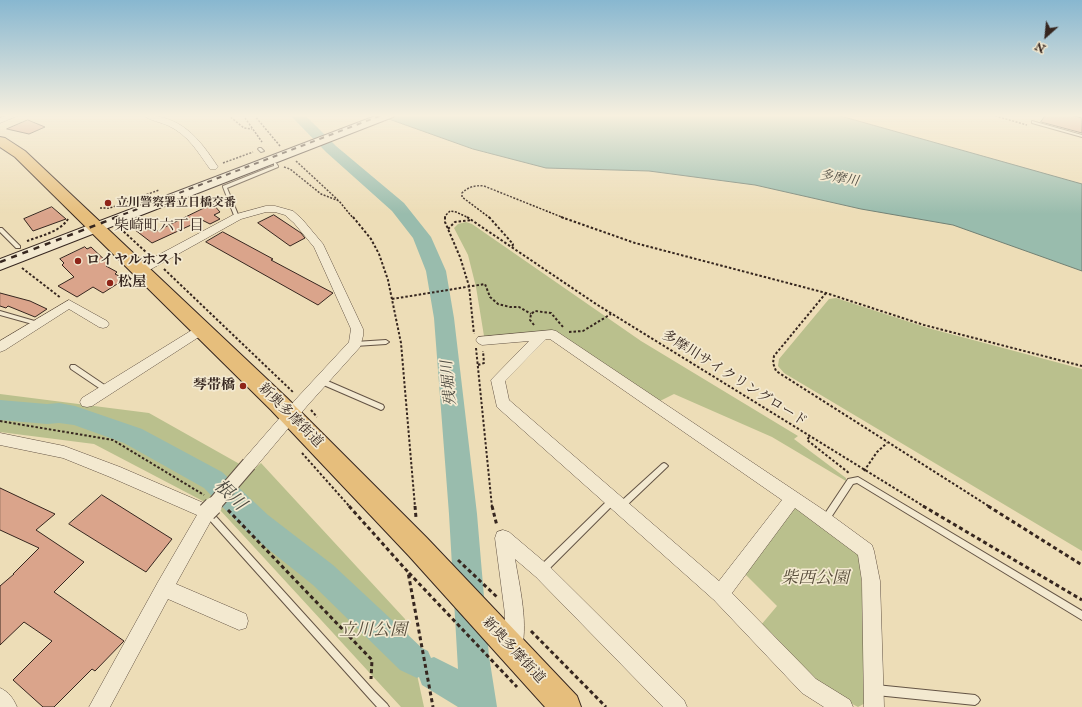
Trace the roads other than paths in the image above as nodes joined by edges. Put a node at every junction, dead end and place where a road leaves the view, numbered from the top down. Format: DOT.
graph roads {
  1 [pos="11,148"];
  2 [pos="200,148"];
  3 [pos="293,148"];
  4 [pos="294,148"];
  5 [pos="288,150"];
  6 [pos="276,165"];
  7 [pos="213,167"];
  8 [pos="237,217"];
  9 [pos="92,224"];
  10 [pos="0,229"];
  11 [pos="9,254"];
  12 [pos="140,270"];
  13 [pos="0,313"];
  14 [pos="36,323"];
  15 [pos="103,324"];
  16 [pos="201,330"];
  17 [pos="542,335"];
  18 [pos="482,340"];
  19 [pos="386,342"];
  20 [pos="355,344"];
  21 [pos="0,347"];
  22 [pos="73,367"];
  23 [pos="321,382"];
  24 [pos="107,390"];
  25 [pos="87,402"];
  26 [pos="381,407"];
  27 [pos="290,416"];
  28 [pos="0,439"];
  29 [pos="664,466"];
  30 [pos="793,498"];
  31 [pos="616,504"];
  32 [pos="207,512"];
  33 [pos="825,520"];
  34 [pos="542,571"];
  35 [pos="164,588"];
  36 [pos="720,594"];
  37 [pos="1082,616"];
  38 [pos="239,621"];
  39 [pos="512,650"];
  40 [pos="0,698"];
  41 [pos="874,699"];
  42 [pos="975,700"];
  43 [pos="7,707"];
  44 [pos="99,707"];
  45 [pos="384,707"];
  46 [pos="566,707"];
  47 [pos="677,707"];
  48 [pos="843,707"];
  1 -- 9 [label="main road, 新奥多摩街道"];
  2 -- 7 [label="street"];
  3 -- 5 [label="main road"];
  4 -- 5 [label="main road"];
  5 -- 9 [label="main road"];
  6 -- 8 [label="lane"];
  8 -- 12 [label="street"];
  8 -- 20 [label="street"];
  9 -- 11 [label="main road"];
  9 -- 12 [label="main road, 新奥多摩街道"];
  10 -- 11 [label="lane"];
  12 -- 16 [label="main road, 新奥多摩街道"];
  13 -- 14 [label="lane"];
  14 -- 15 [label="street"];
  14 -- 21 [label="street"];
  16 -- 24 [label="street"];
  16 -- 27 [label="main road, 新奥多摩街道"];
  17 -- 18 [label="street"];
  17 -- 30 [label="street"];
  17 -- 31 [label="street"];
  19 -- 20 [label="lane"];
  20 -- 23 [label="street"];
  22 -- 24 [label="lane"];
  23 -- 26 [label="lane"];
  23 -- 27 [label="street"];
  24 -- 25 [label="street"];
  27 -- 32 [label="street, bridge"];
  27 -- 39 [label="main road, 新奥多摩街道"];
  28 -- 32 [label="street"];
  29 -- 31 [label="lane"];
  30 -- 33 [label="street"];
  30 -- 36 [label="street"];
  31 -- 34 [label="lane"];
  31 -- 36 [label="street"];
  32 -- 35 [label="street"];
  32 -- 45 [label="lane"];
  33 -- 37 [label="lane"];
  33 -- 41 [label="street"];
  34 -- 39 [label="street"];
  34 -- 47 [label="street"];
  35 -- 38 [label="street"];
  35 -- 44 [label="street"];
  36 -- 48 [label="street"];
  39 -- 46 [label="main road, 新奥多摩街道"];
  40 -- 43 [label="street"];
  41 -- 42 [label="lane"];
}
